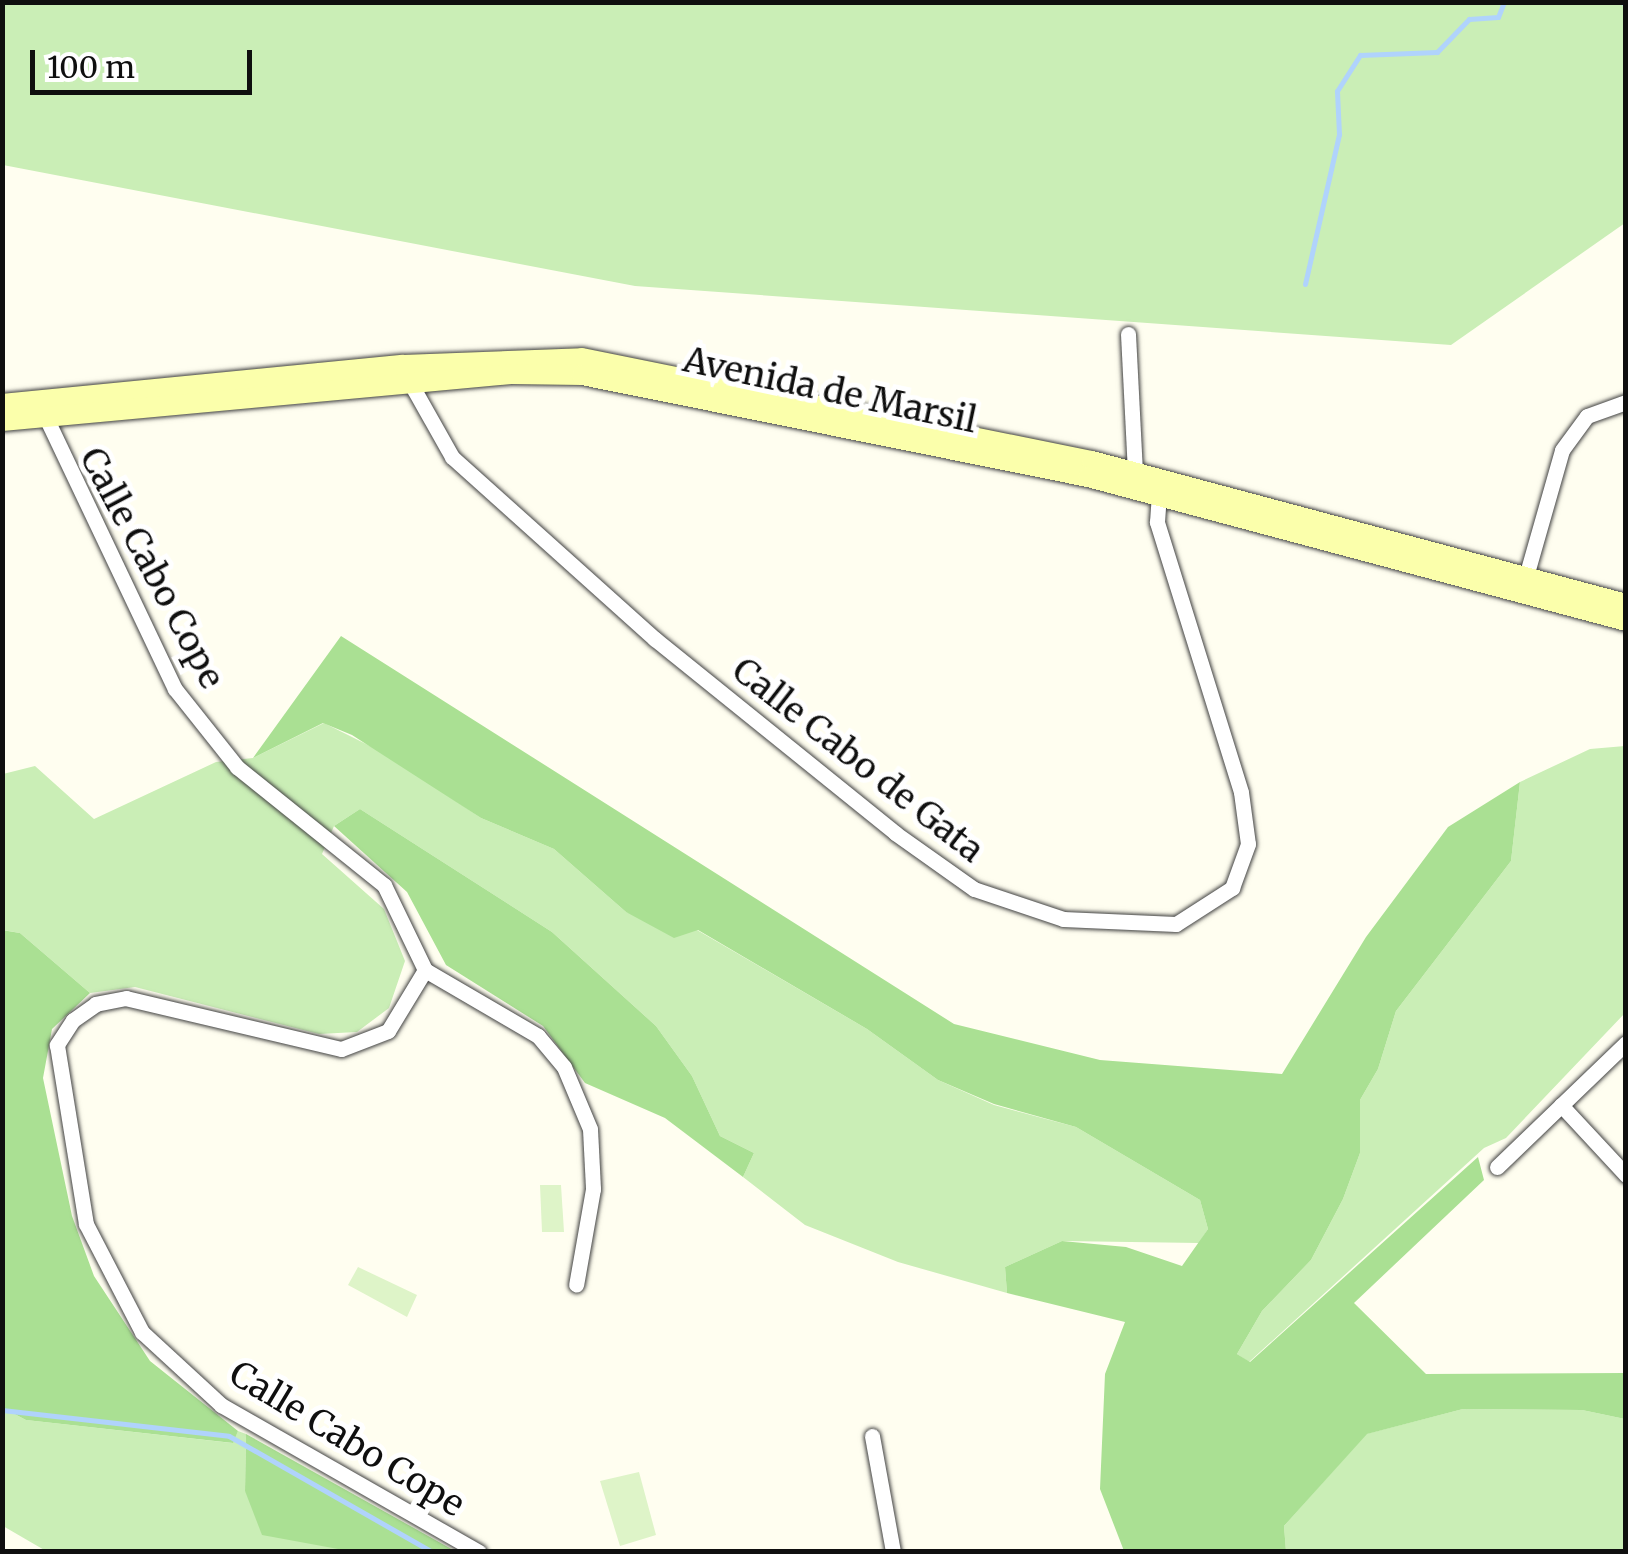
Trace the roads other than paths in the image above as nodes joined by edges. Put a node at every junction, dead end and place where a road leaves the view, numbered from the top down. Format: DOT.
graph roads {
  1 [pos="1128,334"];
  2 [pos="406,374"];
  3 [pos="1626,402"];
  4 [pos="2,404"];
  5 [pos="42,410"];
  6 [pos="2,420"];
  7 [pos="1135,472"];
  8 [pos="1159,496"];
  9 [pos="1524,584"];
  10 [pos="1626,604"];
  11 [pos="1626,621"];
  12 [pos="425,970"];
  13 [pos="1626,1043"];
  14 [pos="1561,1105"];
  15 [pos="1498,1167"];
  16 [pos="1626,1175"];
  17 [pos="576,1284"];
  18 [pos="872,1436"];
  19 [pos="479,1552"];
  20 [pos="893,1552"];
  1 -- 7 [label="street"];
  2 -- 5 [label="street, Avenida de Marsil"];
  2 -- 7 [label="street, Avenida de Marsil"];
  2 -- 8 [label="street, Avenida de Marsil"];
  2 -- 8 [label="street, Calle Cabo de Gata"];
  3 -- 9 [label="street"];
  4 -- 5 [label="street, Avenida de Marsil"];
  5 -- 6 [label="street, Avenida de Marsil"];
  5 -- 12 [label="street, Calle Cabo Cope"];
  7 -- 9 [label="street, Avenida de Marsil"];
  8 -- 9 [label="street, Avenida de Marsil"];
  9 -- 10 [label="street, Avenida de Marsil"];
  9 -- 11 [label="street, Avenida de Marsil"];
  12 -- 17 [label="street"];
  12 -- 19 [label="street, Calle Cabo Cope"];
  13 -- 14 [label="street"];
  14 -- 15 [label="street"];
  14 -- 16 [label="street"];
  18 -- 20 [label="street"];
}
